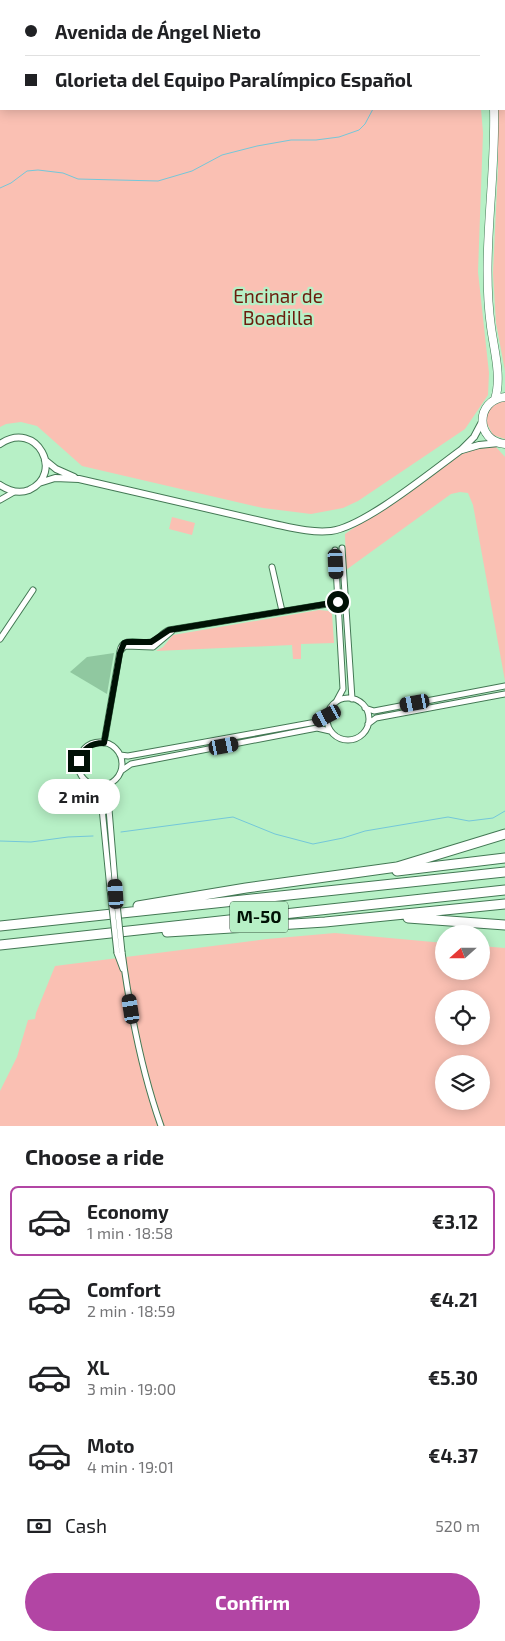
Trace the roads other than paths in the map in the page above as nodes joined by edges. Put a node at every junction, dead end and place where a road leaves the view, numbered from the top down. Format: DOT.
graph roads {
  1 [pos="494,110"];
  2 [pos="497,366"];
  3 [pos="505,387"];
  4 [pos="505,397"];
  5 [pos="495,399"];
  6 [pos="482,422"];
  7 [pos="0,444"];
  8 [pos="503,444"];
  9 [pos="461,450"];
  10 [pos="45,460"];
  11 [pos="79,479"];
  12 [pos="39,483"];
  13 [pos="0,485"];
  14 [pos="14,492"];
  15 [pos="0,500"];
  16 [pos="342,548"];
  17 [pos="335,550"];
  18 [pos="272,567"];
  19 [pos="33,590"];
  20 [pos="346,601"];
  21 [pos="338,602"];
  22 [pos="282,611"];
  23 [pos="1,636"];
  24 [pos="505,686"];
  25 [pos="505,694"];
  26 [pos="352,699"];
  27 [pos="336,702"];
  28 [pos="365,708"];
  29 [pos="327,716"];
  30 [pos="368,724"];
  31 [pos="330,731"];
  32 [pos="104,743"];
  33 [pos="120,755"];
  34 [pos="121,771"];
  35 [pos="107,785"];
  36 [pos="97,786"];
  37 [pos="505,834"];
  38 [pos="505,858"];
  39 [pos="505,872"];
  40 [pos="337,876"];
  41 [pos="505,890"];
  42 [pos="505,904"];
  43 [pos="72,917"];
  44 [pos="348,920"];
  45 [pos="505,925"];
  46 [pos="0,926"];
  47 [pos="12,944"];
  48 [pos="0,945"];
  49 [pos="119,953"];
  50 [pos="161,1126"];
  1 -- 2 [label="main road"];
  2 -- 3 [label="main road"];
  2 -- 5 [label="main road"];
  4 -- 5 [label="main road"];
  5 -- 6 [label="main road"];
  6 -- 8 [label="main road"];
  6 -- 9 [label="street"];
  7 -- 10 [label="street"];
  8 -- 9 [label="street"];
  9 -- 11 [label="street"];
  10 -- 11 [label="street"];
  10 -- 12 [label="street"];
  11 -- 12 [label="street"];
  12 -- 14 [label="street"];
  13 -- 14 [label="street"];
  14 -- 15 [label="street"];
  16 -- 20 [label="street"];
  17 -- 21 [label="street"];
  18 -- 22 [label="street"];
  19 -- 23 [label="street"];
  20 -- 21 [label="street"];
  20 -- 26 [label="street"];
  21 -- 22 [label="street"];
  21 -- 27 [label="street"];
  22 -- 32 [label="street"];
  24 -- 28 [label="street"];
  25 -- 30 [label="street"];
  26 -- 27 [label="street"];
  26 -- 28 [label="street"];
  27 -- 29 [label="street"];
  28 -- 30 [label="street"];
  29 -- 31 [label="street"];
  29 -- 33 [label="street"];
  30 -- 31 [label="street"];
  31 -- 34 [label="street"];
  32 -- 33 [label="street"];
  32 -- 36 [label="street"];
  33 -- 34 [label="street"];
  34 -- 35 [label="street"];
  35 -- 36 [label="street"];
  35 -- 49 [label="street, bridge"];
  36 -- 49 [label="street, bridge"];
  37 -- 40 [label="highway"];
  38 -- 40 [label="highway"];
  39 -- 43 [label="highway, M-50"];
  40 -- 43 [label="highway"];
  41 -- 47 [label="highway, M-50"];
  42 -- 44 [label="highway"];
  43 -- 46 [label="highway, M-50"];
  44 -- 45 [label="highway"];
  44 -- 47 [label="highway"];
  47 -- 48 [label="highway, M-50"];
  49 -- 50 [label="street"];
}
